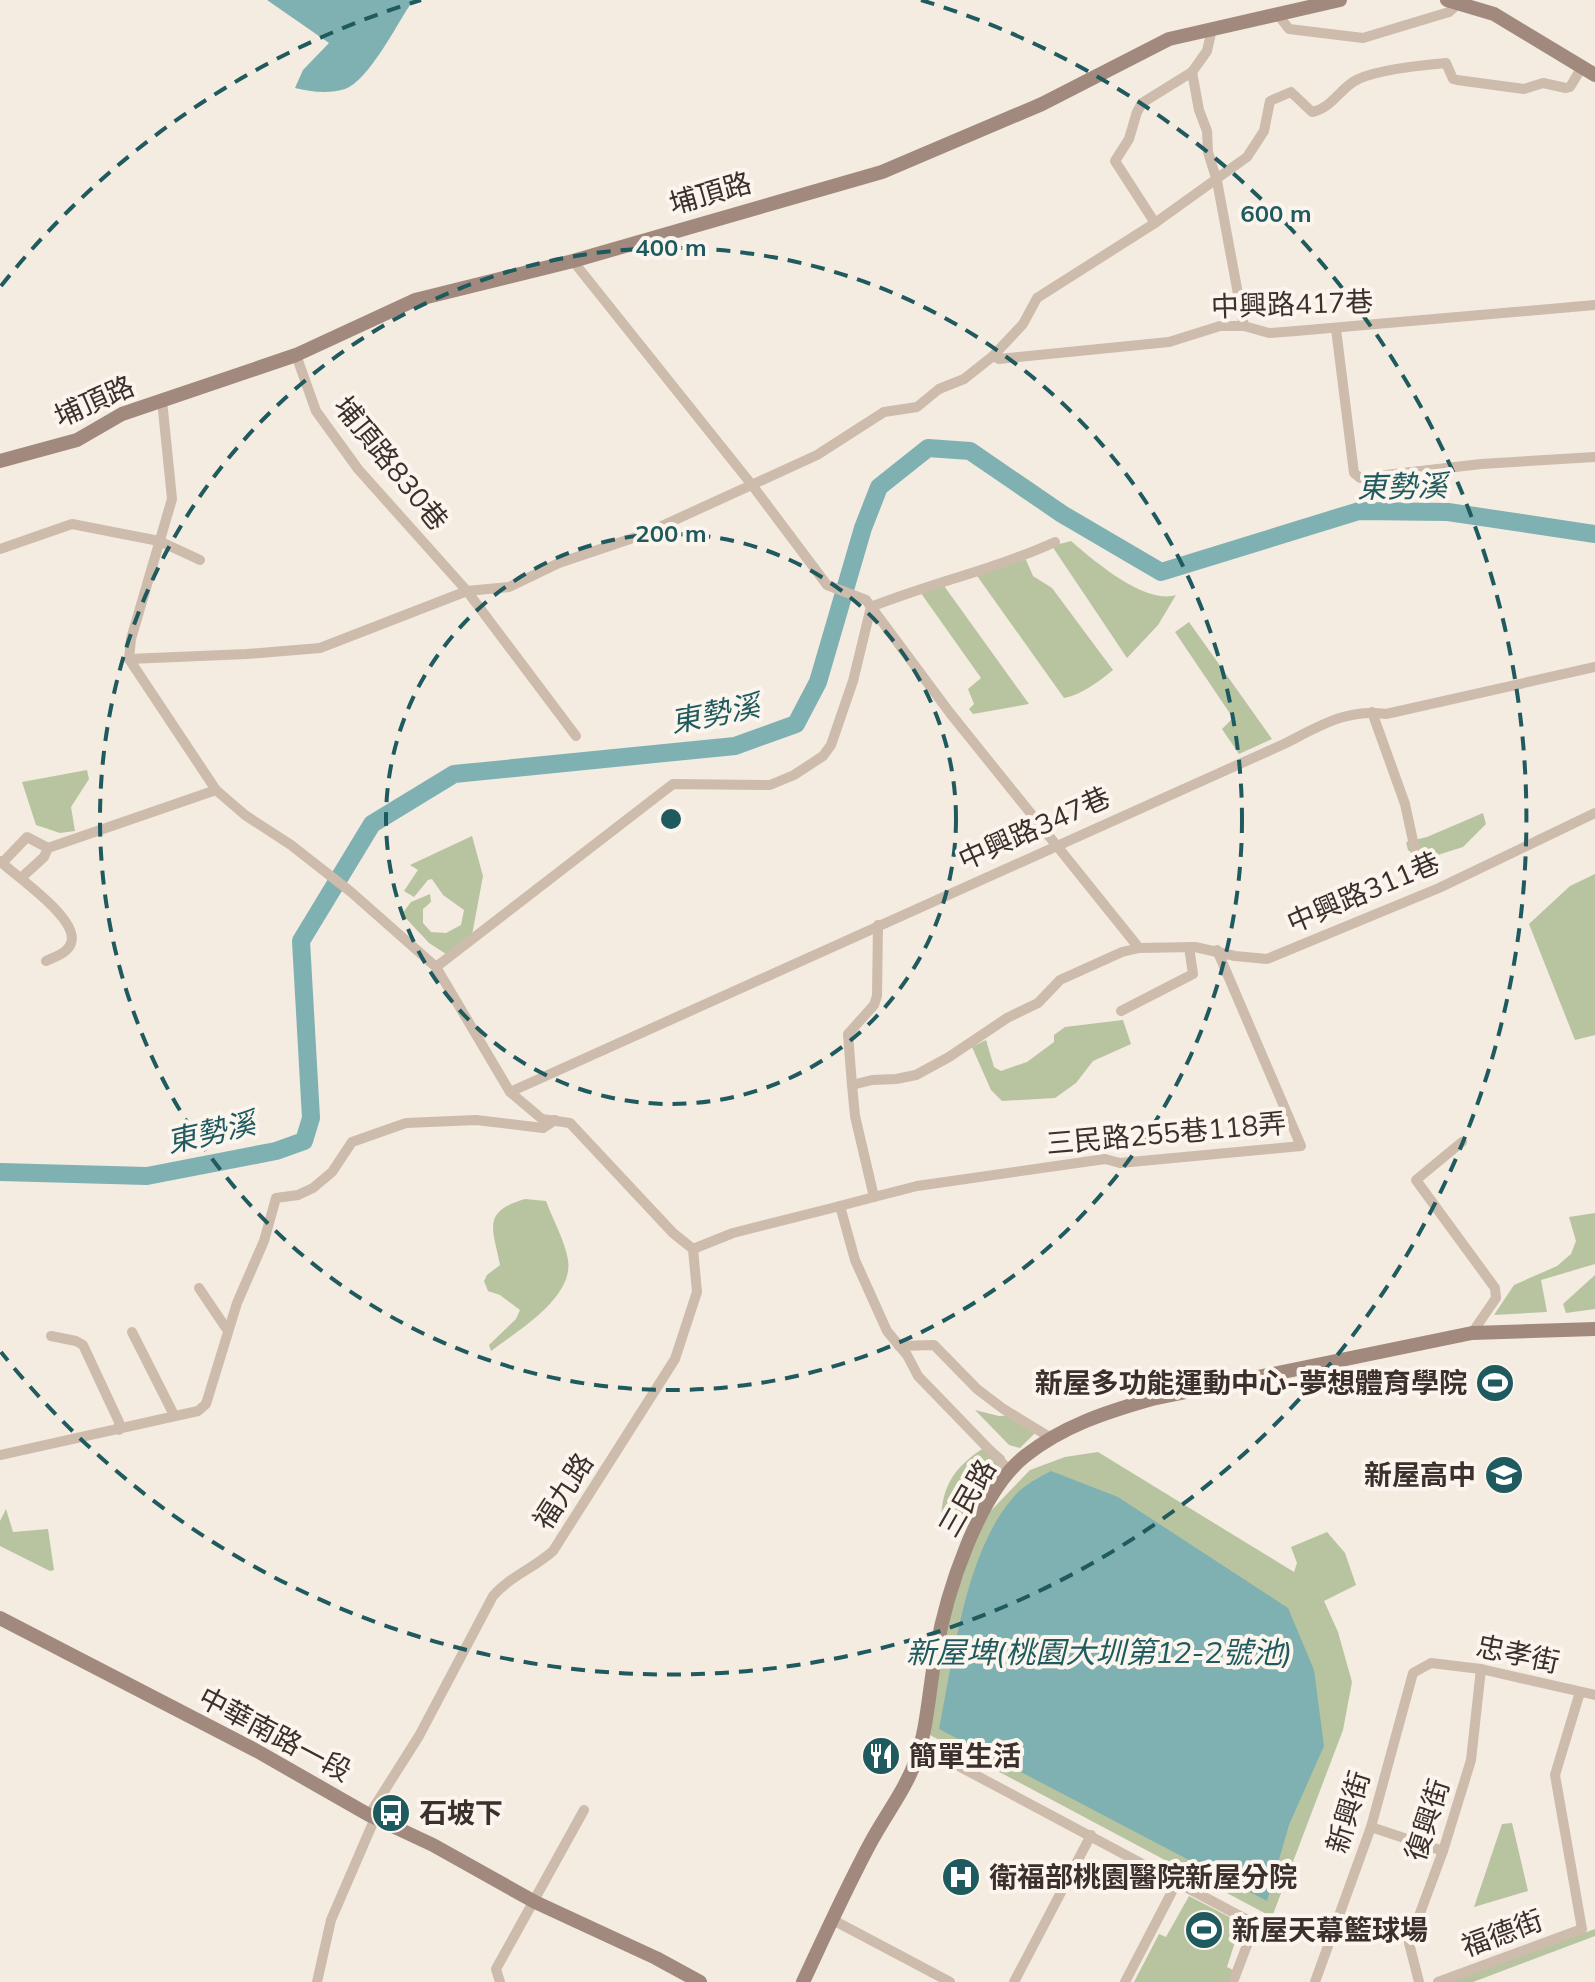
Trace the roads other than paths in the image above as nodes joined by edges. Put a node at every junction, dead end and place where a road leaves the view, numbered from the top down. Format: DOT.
graph roads {
  1 [pos="1340,0"];
  2 [pos="1456,1"];
  3 [pos="1278,15"];
  4 [pos="1212,29"];
  5 [pos="1588,71"];
  6 [pos="1192,72"];
  7 [pos="1217,181"];
  8 [pos="1155,223"];
  9 [pos="573,261"];
  10 [pos="1595,305"];
  11 [pos="1244,326"];
  12 [pos="1336,329"];
  13 [pos="296,355"];
  14 [pos="993,356"];
  15 [pos="162,400"];
  16 [pos="1595,457"];
  17 [pos="0,461"];
  18 [pos="752,485"];
  19 [pos="159,541"];
  20 [pos="1055,542"];
  21 [pos="0,549"];
  22 [pos="200,560"];
  23 [pos="467,591"];
  24 [pos="868,603"];
  25 [pos="129,659"];
  26 [pos="1595,667"];
  27 [pos="1372,712"];
  28 [pos="576,736"];
  29 [pos="216,790"];
  30 [pos="1595,813"];
  31 [pos="1055,845"];
  32 [pos="48,848"];
  33 [pos="1415,850"];
  34 [pos="2,862"];
  35 [pos="21,878"];
  36 [pos="878,925"];
  37 [pos="1189,947"];
  38 [pos="1139,948"];
  39 [pos="1217,950"];
  40 [pos="46,961"];
  41 [pos="436,967"];
  42 [pos="1121,1011"];
  43 [pos="852,1085"];
  44 [pos="510,1092"];
  45 [pos="555,1120"];
  46 [pos="1462,1142"];
  47 [pos="874,1197"];
  48 [pos="840,1206"];
  49 [pos="693,1249"];
  50 [pos="199,1288"];
  51 [pos="1595,1329"];
  52 [pos="228,1331"];
  53 [pos="132,1332"];
  54 [pos="1472,1333"];
  55 [pos="51,1336"];
  56 [pos="899,1346"];
  57 [pos="174,1415"];
  58 [pos="119,1430"];
  59 [pos="1051,1438"];
  60 [pos="0,1455"];
  61 [pos="1009,1470"];
  62 [pos="0,1618"];
  63 [pos="1431,1663"];
  64 [pos="1481,1669"];
  65 [pos="1580,1692"];
  66 [pos="1595,1695"];
  67 [pos="921,1746"];
  68 [pos="584,1810"];
  69 [pos="372,1816"];
  70 [pos="1371,1827"];
  71 [pos="1091,1835"];
  72 [pos="1443,1851"];
  73 [pos="1177,1882"];
  74 [pos="535,1902"];
  75 [pos="833,1920"];
  76 [pos="317,1982"];
  77 [pos="500,1982"];
  78 [pos="700,1982"];
  79 [pos="803,1982"];
  80 [pos="950,1982"];
  81 [pos="1014,1982"];
  82 [pos="1125,1982"];
  83 [pos="1233,1982"];
  84 [pos="1315,1982"];
  85 [pos="1419,1982"];
  86 [pos="1438,1982"];
  1 -- 3 [label="street, 埔頂路"];
  2 -- 3 [label="street"];
  2 -- 5 [label="street"];
  3 -- 4 [label="street, 埔頂路"];
  4 -- 6 [label="street"];
  4 -- 9 [label="street, 埔頂路"];
  5 -- 7 [label="street"];
  6 -- 7 [label="street"];
  6 -- 8 [label="street"];
  7 -- 8 [label="street"];
  7 -- 11 [label="street"];
  8 -- 14 [label="street"];
  9 -- 13 [label="street, 埔頂路"];
  9 -- 18 [label="street"];
  10 -- 12 [label="street, 中興路417巷"];
  11 -- 12 [label="street, 中興路417巷"];
  11 -- 14 [label="street, 中興路417巷"];
  12 -- 16 [label="street"];
  13 -- 15 [label="street, 埔頂路"];
  13 -- 23 [label="street, 埔頂路830巷"];
  14 -- 18 [label="street"];
  15 -- 17 [label="street, 埔頂路"];
  15 -- 19 [label="street"];
  18 -- 23 [label="street"];
  18 -- 24 [label="street"];
  19 -- 21 [label="street"];
  19 -- 22 [label="street"];
  19 -- 25 [label="street"];
  20 -- 24 [label="street"];
  23 -- 25 [label="street"];
  23 -- 28 [label="street, 埔頂路830巷"];
  24 -- 31 [label="street"];
  24 -- 41 [label="street"];
  25 -- 29 [label="street"];
  26 -- 27 [label="street, 中興路347巷"];
  27 -- 31 [label="street, 中興路347巷"];
  27 -- 33 [label="street"];
  29 -- 32 [label="street"];
  29 -- 41 [label="street"];
  30 -- 39 [label="street, 中興路311巷"];
  31 -- 36 [label="street, 中興路347巷"];
  31 -- 38 [label="street"];
  32 -- 34 [label="street"];
  32 -- 35 [label="street"];
  34 -- 35 [label="street"];
  35 -- 40 [label="street"];
  36 -- 43 [label="street"];
  36 -- 44 [label="street, 中興路347巷"];
  37 -- 38 [label="street, 中興路311巷"];
  37 -- 39 [label="street, 中興路311巷"];
  37 -- 42 [label="street"];
  38 -- 43 [label="street, 中興路311巷"];
  39 -- 47 [label="street, 三民路255巷118弄"];
  41 -- 44 [label="street"];
  43 -- 47 [label="street"];
  44 -- 45 [label="street"];
  45 -- 49 [label="street"];
  45 -- 52 [label="street"];
  46 -- 54 [label="street"];
  47 -- 48 [label="street"];
  48 -- 49 [label="street"];
  48 -- 56 [label="street"];
  49 -- 69 [label="street, 福九路"];
  50 -- 52 [label="street"];
  51 -- 54 [label="street, 三民路"];
  52 -- 57 [label="street"];
  53 -- 57 [label="street"];
  54 -- 59 [label="street, 三民路"];
  55 -- 58 [label="street"];
  56 -- 59 [label="street"];
  56 -- 61 [label="street"];
  57 -- 58 [label="street"];
  58 -- 60 [label="street"];
  59 -- 61 [label="street, 三民路"];
  61 -- 67 [label="street, 三民路"];
  62 -- 69 [label="street, 中華南路一段"];
  63 -- 64 [label="street, 忠孝街"];
  63 -- 70 [label="street, 新興街"];
  64 -- 65 [label="street, 忠孝街"];
  64 -- 72 [label="street, 復興街"];
  65 -- 66 [label="street, 忠孝街"];
  65 -- 86 [label="street, 福德街"];
  67 -- 71 [label="street"];
  67 -- 75 [label="street, 三民路"];
  68 -- 74 [label="street"];
  69 -- 74 [label="street, 中華南路一段"];
  69 -- 76 [label="street, 福九路"];
  70 -- 72 [label="street"];
  70 -- 84 [label="street, 新興街"];
  71 -- 73 [label="street"];
  71 -- 81 [label="street"];
  72 -- 85 [label="street, 復興街"];
  73 -- 82 [label="street"];
  73 -- 83 [label="street"];
  74 -- 77 [label="street"];
  74 -- 78 [label="street, 中華南路一段"];
  75 -- 79 [label="street, 三民路"];
  75 -- 80 [label="street"];
}
